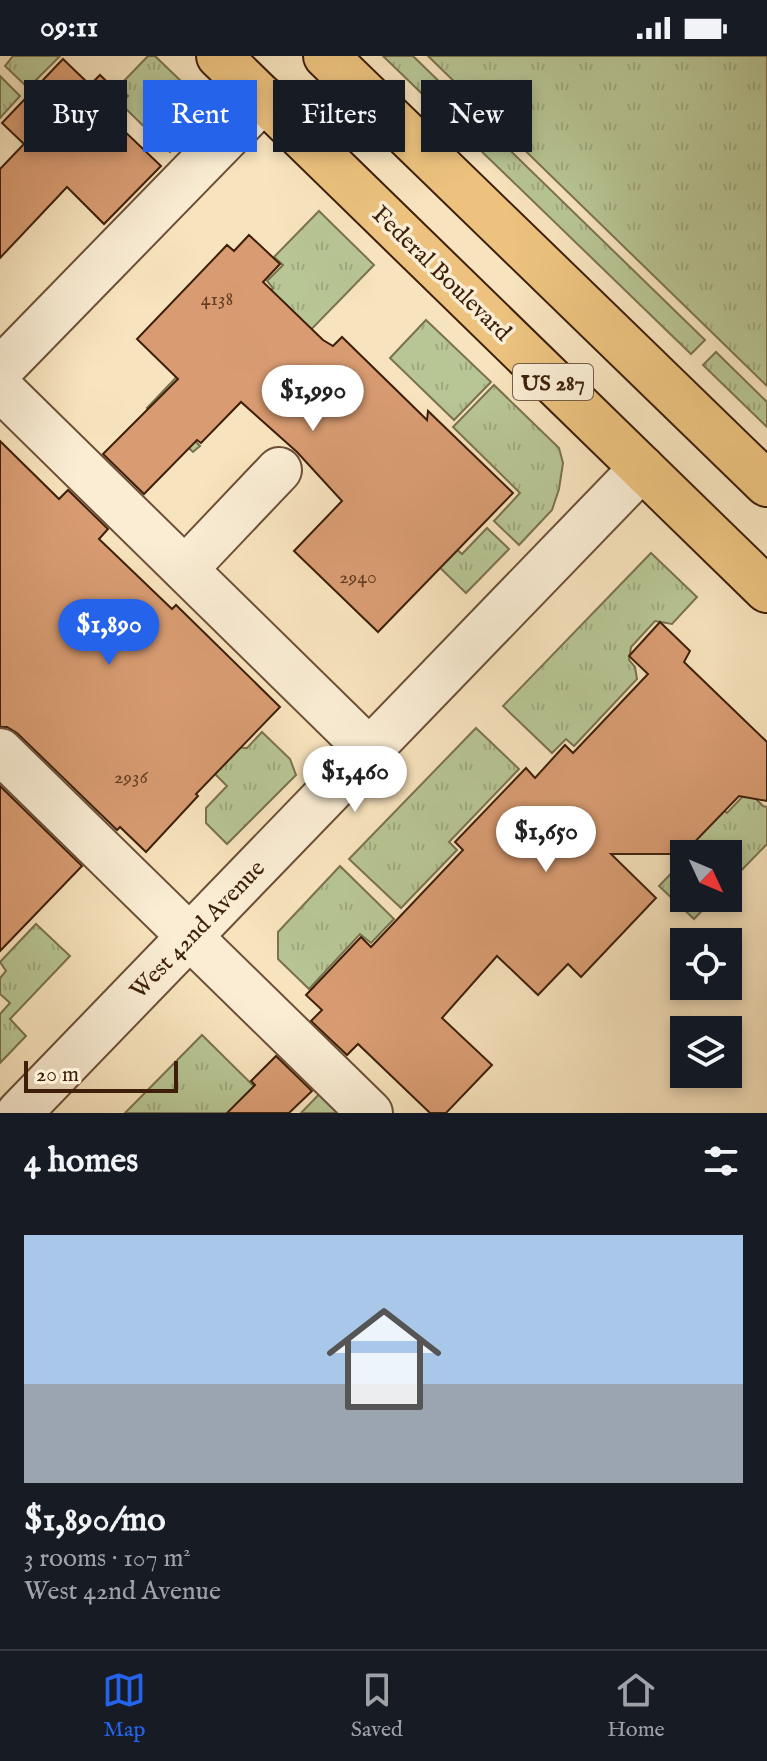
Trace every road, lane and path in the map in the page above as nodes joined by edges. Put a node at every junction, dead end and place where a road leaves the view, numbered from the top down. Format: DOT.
graph roads {
  1 [pos="219,56"];
  2 [pos="326,56"];
  3 [pos="264,99"];
  4 [pos="0,370"];
  5 [pos="0,388"];
  6 [pos="642,468"];
  7 [pos="279,470"];
  8 [pos="767,484"];
  9 [pos="185,569"];
  10 [pos="767,590"];
  11 [pos="369,750"];
  12 [pos="0,751"];
  13 [pos="189,937"];
  14 [pos="19,1113"];
  15 [pos="370,1113"];
  1 -- 3 [label="main road, Federal Boulevard / US 287"];
  2 -- 8 [label="main road, US 287"];
  3 -- 4 [label="street"];
  3 -- 6 [label="main road, Federal Boulevard / US 287"];
  5 -- 9 [label="street"];
  6 -- 10 [label="main road, Federal Boulevard / US 287"];
  6 -- 11 [label="street, West 42nd Avenue"];
  7 -- 9 [label="street"];
  9 -- 11 [label="street"];
  11 -- 13 [label="street, West 42nd Avenue"];
  12 -- 13 [label="street"];
  13 -- 14 [label="street, West 42nd Avenue"];
  13 -- 15 [label="street"];
}
